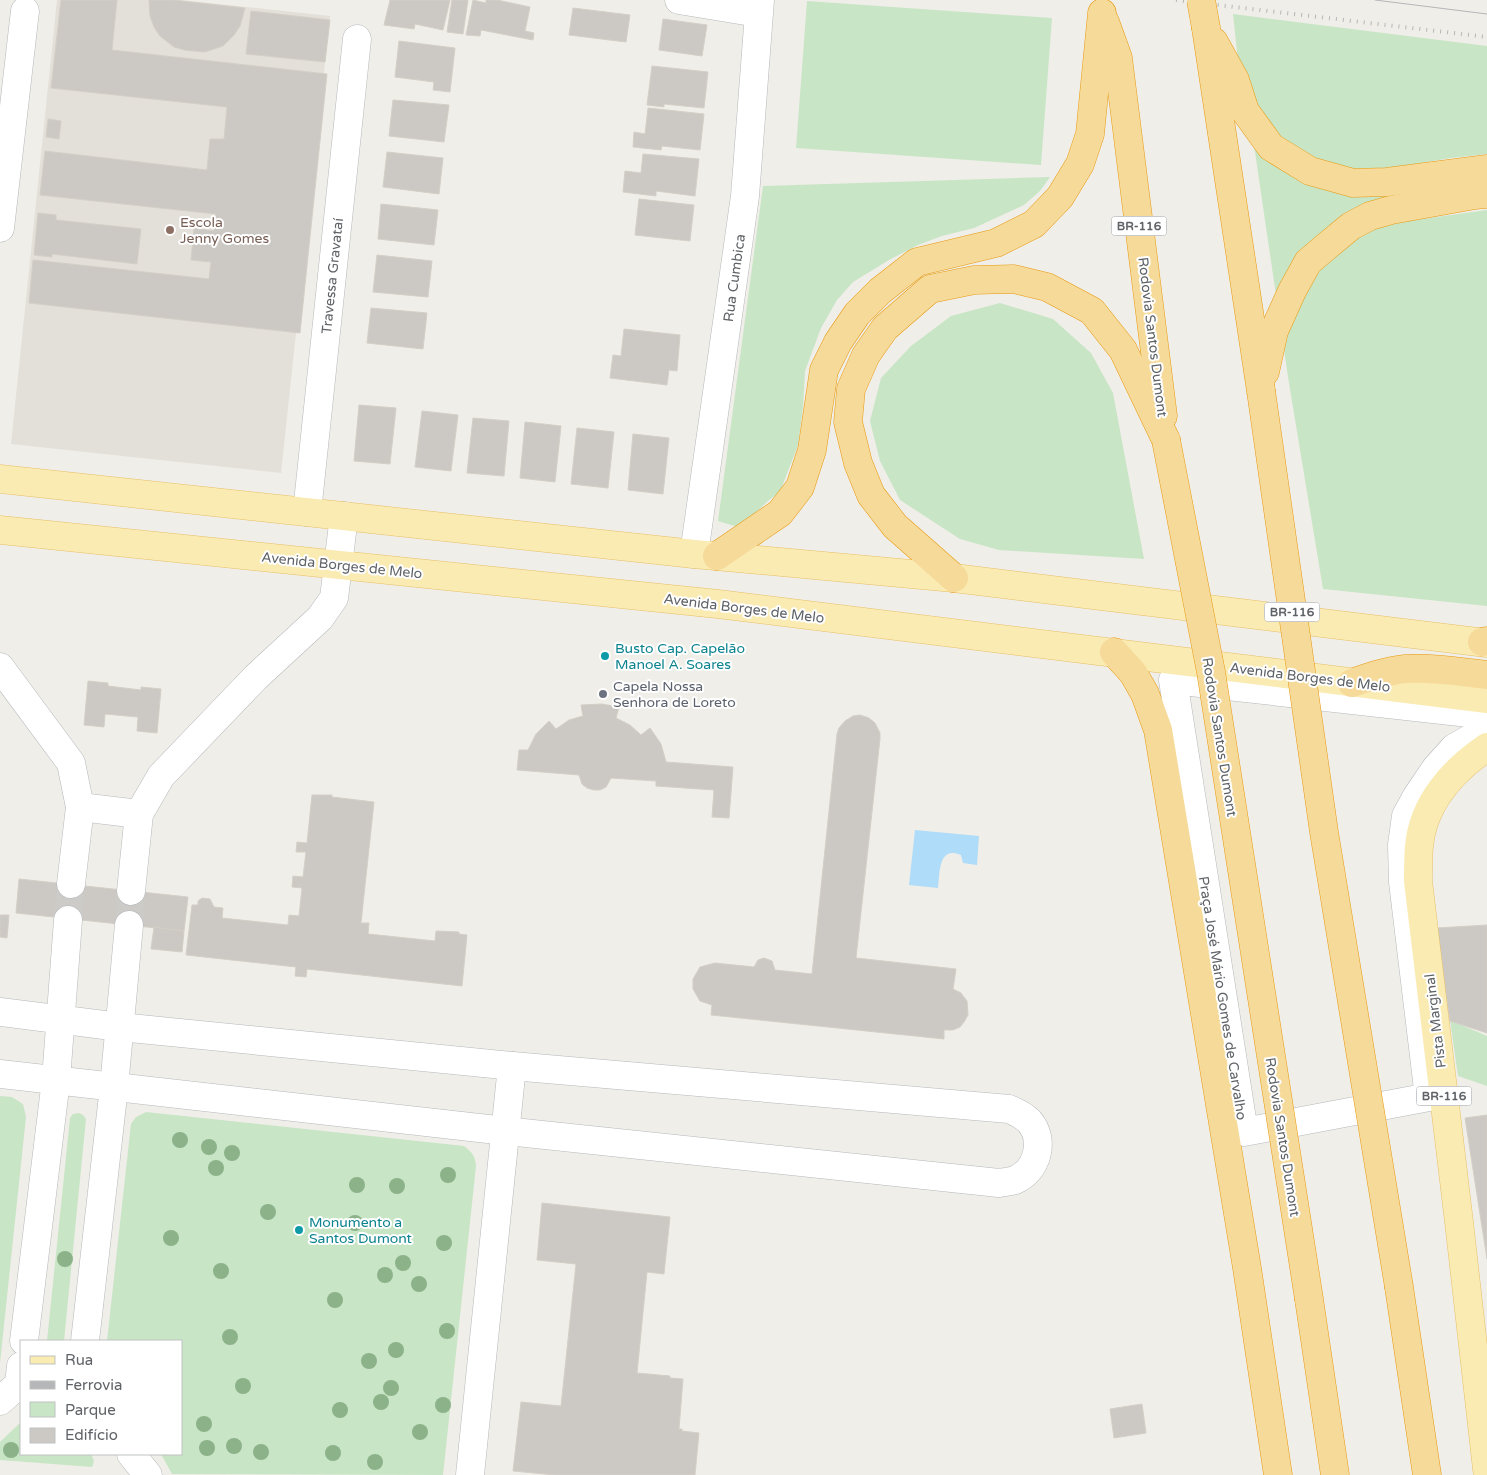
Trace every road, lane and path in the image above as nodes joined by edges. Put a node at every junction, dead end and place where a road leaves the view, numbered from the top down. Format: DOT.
graph roads {
  1 [pos="679,0"];
  2 [pos="1201,0"];
  3 [pos="759,7"];
  4 [pos="1101,7"];
  5 [pos="25,11"];
  6 [pos="1206,28"];
  7 [pos="357,39"];
  8 [pos="1487,169"];
  9 [pos="1487,194"];
  10 [pos="0,228"];
  11 [pos="1261,391"];
  12 [pos="1166,440"];
  13 [pos="0,479"];
  14 [pos="76,487"];
  15 [pos="0,495"];
  16 [pos="307,512"];
  17 [pos="344,516"];
  18 [pos="0,530"];
  19 [pos="705,555"];
  20 [pos="338,565"];
  21 [pos="954,578"];
  22 [pos="1486,642"];
  23 [pos="1114,652"];
  24 [pos="0,667"];
  25 [pos="1487,675"];
  26 [pos="1352,683"];
  27 [pos="1487,699"];
  28 [pos="1487,715"];
  29 [pos="1487,729"];
  30 [pos="1487,746"];
  31 [pos="80,807"];
  32 [pos="139,814"];
  33 [pos="71,884"];
  34 [pos="131,891"];
  35 [pos="68,920"];
  36 [pos="128,925"];
  37 [pos="0,1012"];
  38 [pos="60,1019"];
  39 [pos="120,1027"];
  40 [pos="512,1066"];
  41 [pos="0,1074"];
  42 [pos="56,1080"];
  43 [pos="114,1087"];
  44 [pos="506,1132"];
  45 [pos="24,1340"];
  46 [pos="85,1340"];
  47 [pos="132,1455"];
  48 [pos="1487,1469"];
  49 [pos="148,1475"];
  50 [pos="470,1475"];
  51 [pos="1278,1475"];
  52 [pos="1335,1475"];
  53 [pos="1427,1475"];
  1 -- 3 [label="street"];
  2 -- 6 [label="highway, BR-116, bridge"];
  3 -- 19 [label="street, Rua Cumbica"];
  4 -- 12 [label="highway, Rodovia Santos Dumont / BR-116"];
  4 -- 19 [label="highway"];
  5 -- 10 [label="street"];
  6 -- 8 [label="highway"];
  6 -- 11 [label="highway, BR-116"];
  7 -- 16 [label="street, Travessa Gravataí"];
  9 -- 11 [label="highway"];
  11 -- 53 [label="highway, BR-116, bridge"];
  12 -- 21 [label="highway"];
  12 -- 52 [label="highway, Rodovia Santos Dumont / BR-116, bridge"];
  13 -- 14 [label="main road"];
  14 -- 15 [label="main road"];
  14 -- 16 [label="main road"];
  16 -- 17 [label="main road"];
  17 -- 19 [label="main road"];
  17 -- 20 [label="street"];
  18 -- 20 [label="main road, Avenida Borges de Melo"];
  19 -- 21 [label="main road"];
  20 -- 23 [label="main road, Avenida Borges de Melo"];
  20 -- 32 [label="street"];
  21 -- 22 [label="main road"];
  23 -- 26 [label="main road, Avenida Borges de Melo"];
  23 -- 51 [label="highway"];
  24 -- 31 [label="street"];
  25 -- 26 [label="highway"];
  26 -- 27 [label="main road, Avenida Borges de Melo"];
  28 -- 29 [label="street, Praça José Mário Gomes de Carvalho"];
  30 -- 48 [label="main road, Pista Marginal / BR-116"];
  31 -- 32 [label="street"];
  31 -- 33 [label="street"];
  32 -- 34 [label="street"];
  35 -- 38 [label="street"];
  36 -- 39 [label="street"];
  37 -- 38 [label="street"];
  38 -- 39 [label="street"];
  38 -- 42 [label="street"];
  39 -- 40 [label="street"];
  39 -- 43 [label="street"];
  40 -- 44 [label="street"];
  40 -- 44 [label="street"];
  41 -- 42 [label="street"];
  42 -- 43 [label="street"];
  42 -- 45 [label="street"];
  43 -- 44 [label="street"];
  43 -- 46 [label="street"];
  44 -- 50 [label="street"];
  47 -- 49 [label="street"];
}
